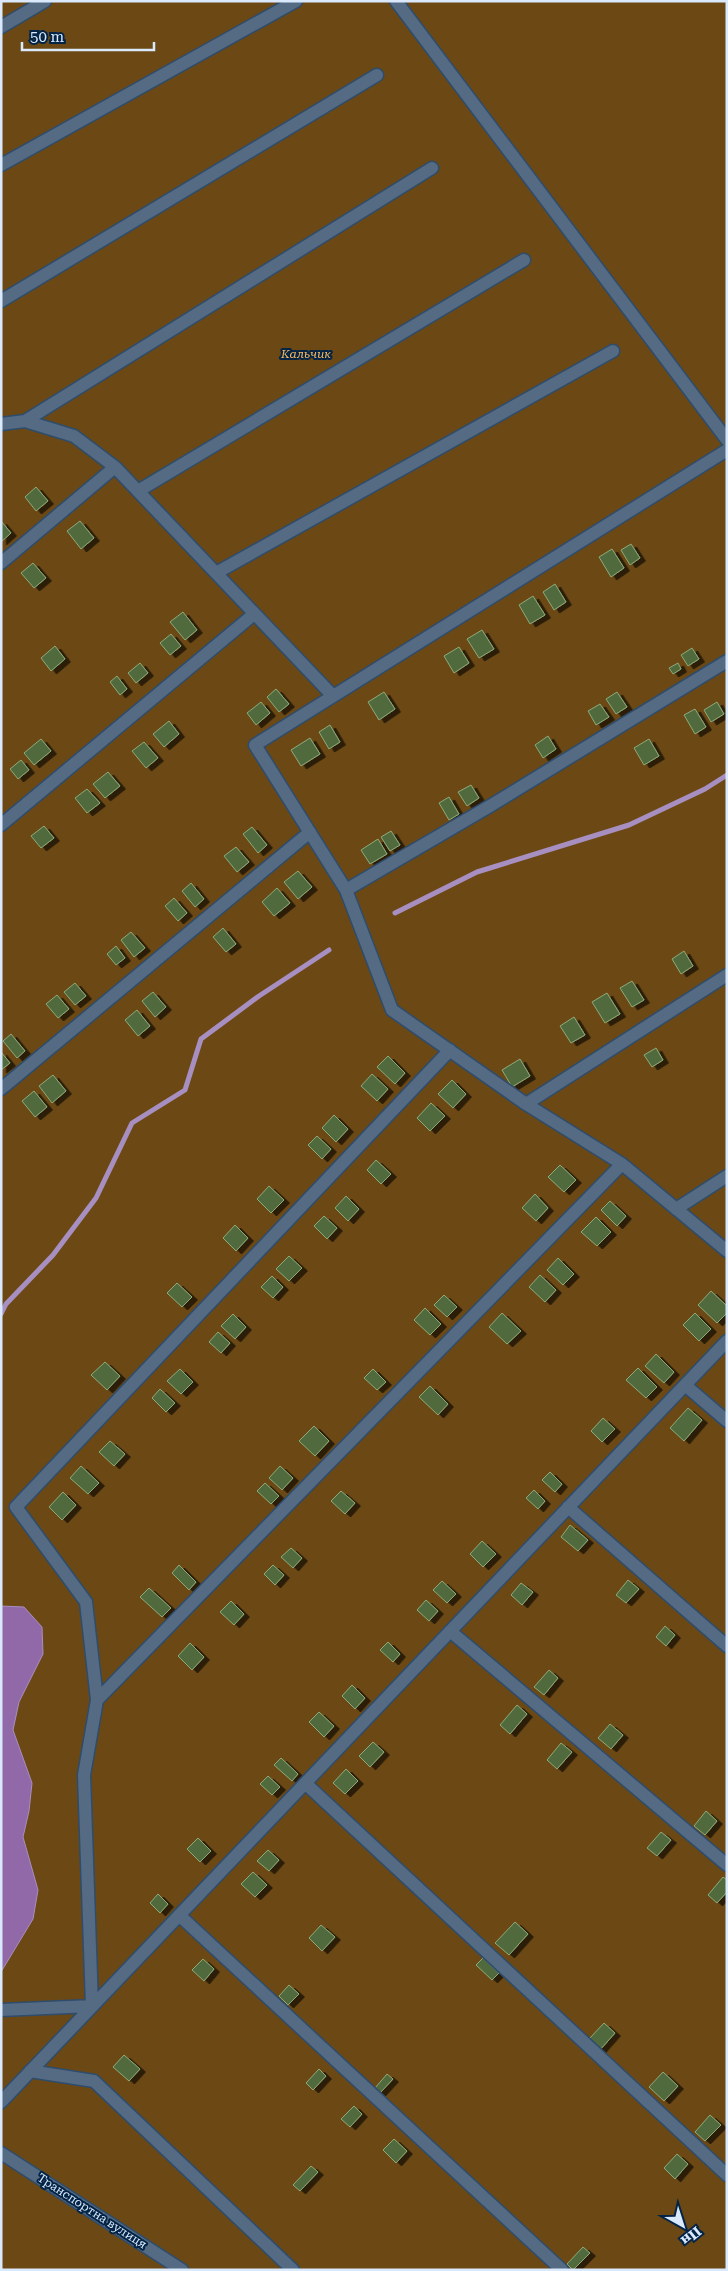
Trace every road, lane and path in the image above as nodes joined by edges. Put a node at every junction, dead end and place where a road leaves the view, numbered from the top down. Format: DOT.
graph roads {
  1 [pos="45,1"];
  2 [pos="296,1"];
  3 [pos="396,1"];
  4 [pos="1,27"];
  5 [pos="377,75"];
  6 [pos="1,165"];
  7 [pos="432,168"];
  8 [pos="524,260"];
  9 [pos="1,301"];
  10 [pos="613,351"];
  11 [pos="25,421"];
  12 [pos="1,424"];
  13 [pos="727,440"];
  14 [pos="727,450"];
  15 [pos="115,467"];
  16 [pos="138,491"];
  17 [pos="1,563"];
  18 [pos="216,573"];
  19 [pos="254,614"];
  20 [pos="727,661"];
  21 [pos="332,696"];
  22 [pos="1,825"];
  23 [pos="310,832"];
  24 [pos="346,890"];
  25 [pos="727,976"];
  26 [pos="450,1050"];
  27 [pos="1,1089"];
  28 [pos="526,1104"];
  29 [pos="622,1164"];
  30 [pos="727,1176"];
  31 [pos="676,1209"];
  32 [pos="727,1251"];
  33 [pos="727,1341"];
  34 [pos="685,1385"];
  35 [pos="727,1421"];
  36 [pos="568,1507"];
  37 [pos="450,1632"];
  38 [pos="727,1646"];
  39 [pos="97,1700"];
  40 [pos="305,1783"];
  41 [pos="727,1865"];
  42 [pos="179,1915"];
  43 [pos="92,2006"];
  44 [pos="1,2010"];
  45 [pos="30,2071"];
  46 [pos="1,2102"];
  47 [pos="1,2153"];
  48 [pos="727,2175"];
  49 [pos="182,2270"];
  50 [pos="293,2270"];
  51 [pos="562,2270"];
  1 -- 4 [label="street"];
  2 -- 6 [label="street"];
  3 -- 13 [label="street"];
  5 -- 9 [label="street"];
  7 -- 11 [label="street"];
  8 -- 16 [label="street"];
  10 -- 18 [label="street"];
  11 -- 12 [label="street"];
  11 -- 15 [label="street"];
  14 -- 21 [label="street"];
  15 -- 16 [label="street"];
  15 -- 17 [label="street"];
  16 -- 18 [label="street"];
  18 -- 19 [label="street"];
  19 -- 21 [label="street"];
  19 -- 22 [label="street"];
  20 -- 24 [label="street"];
  21 -- 23 [label="street"];
  23 -- 24 [label="street"];
  23 -- 27 [label="street"];
  24 -- 26 [label="street"];
  25 -- 28 [label="street"];
  26 -- 28 [label="street"];
  26 -- 39 [label="street"];
  28 -- 29 [label="street"];
  29 -- 31 [label="street"];
  29 -- 39 [label="street"];
  30 -- 31 [label="street"];
  31 -- 32 [label="street"];
  33 -- 34 [label="street"];
  34 -- 35 [label="street"];
  34 -- 36 [label="street"];
  36 -- 37 [label="street"];
  36 -- 38 [label="street"];
  37 -- 40 [label="street"];
  37 -- 41 [label="street"];
  39 -- 43 [label="street"];
  40 -- 42 [label="street"];
  40 -- 48 [label="street"];
  42 -- 43 [label="street"];
  42 -- 51 [label="street"];
  43 -- 44 [label="street"];
  43 -- 45 [label="street"];
  45 -- 46 [label="street"];
  45 -- 50 [label="street"];
  47 -- 49 [label="street, Транспортна вулиця"];
}
